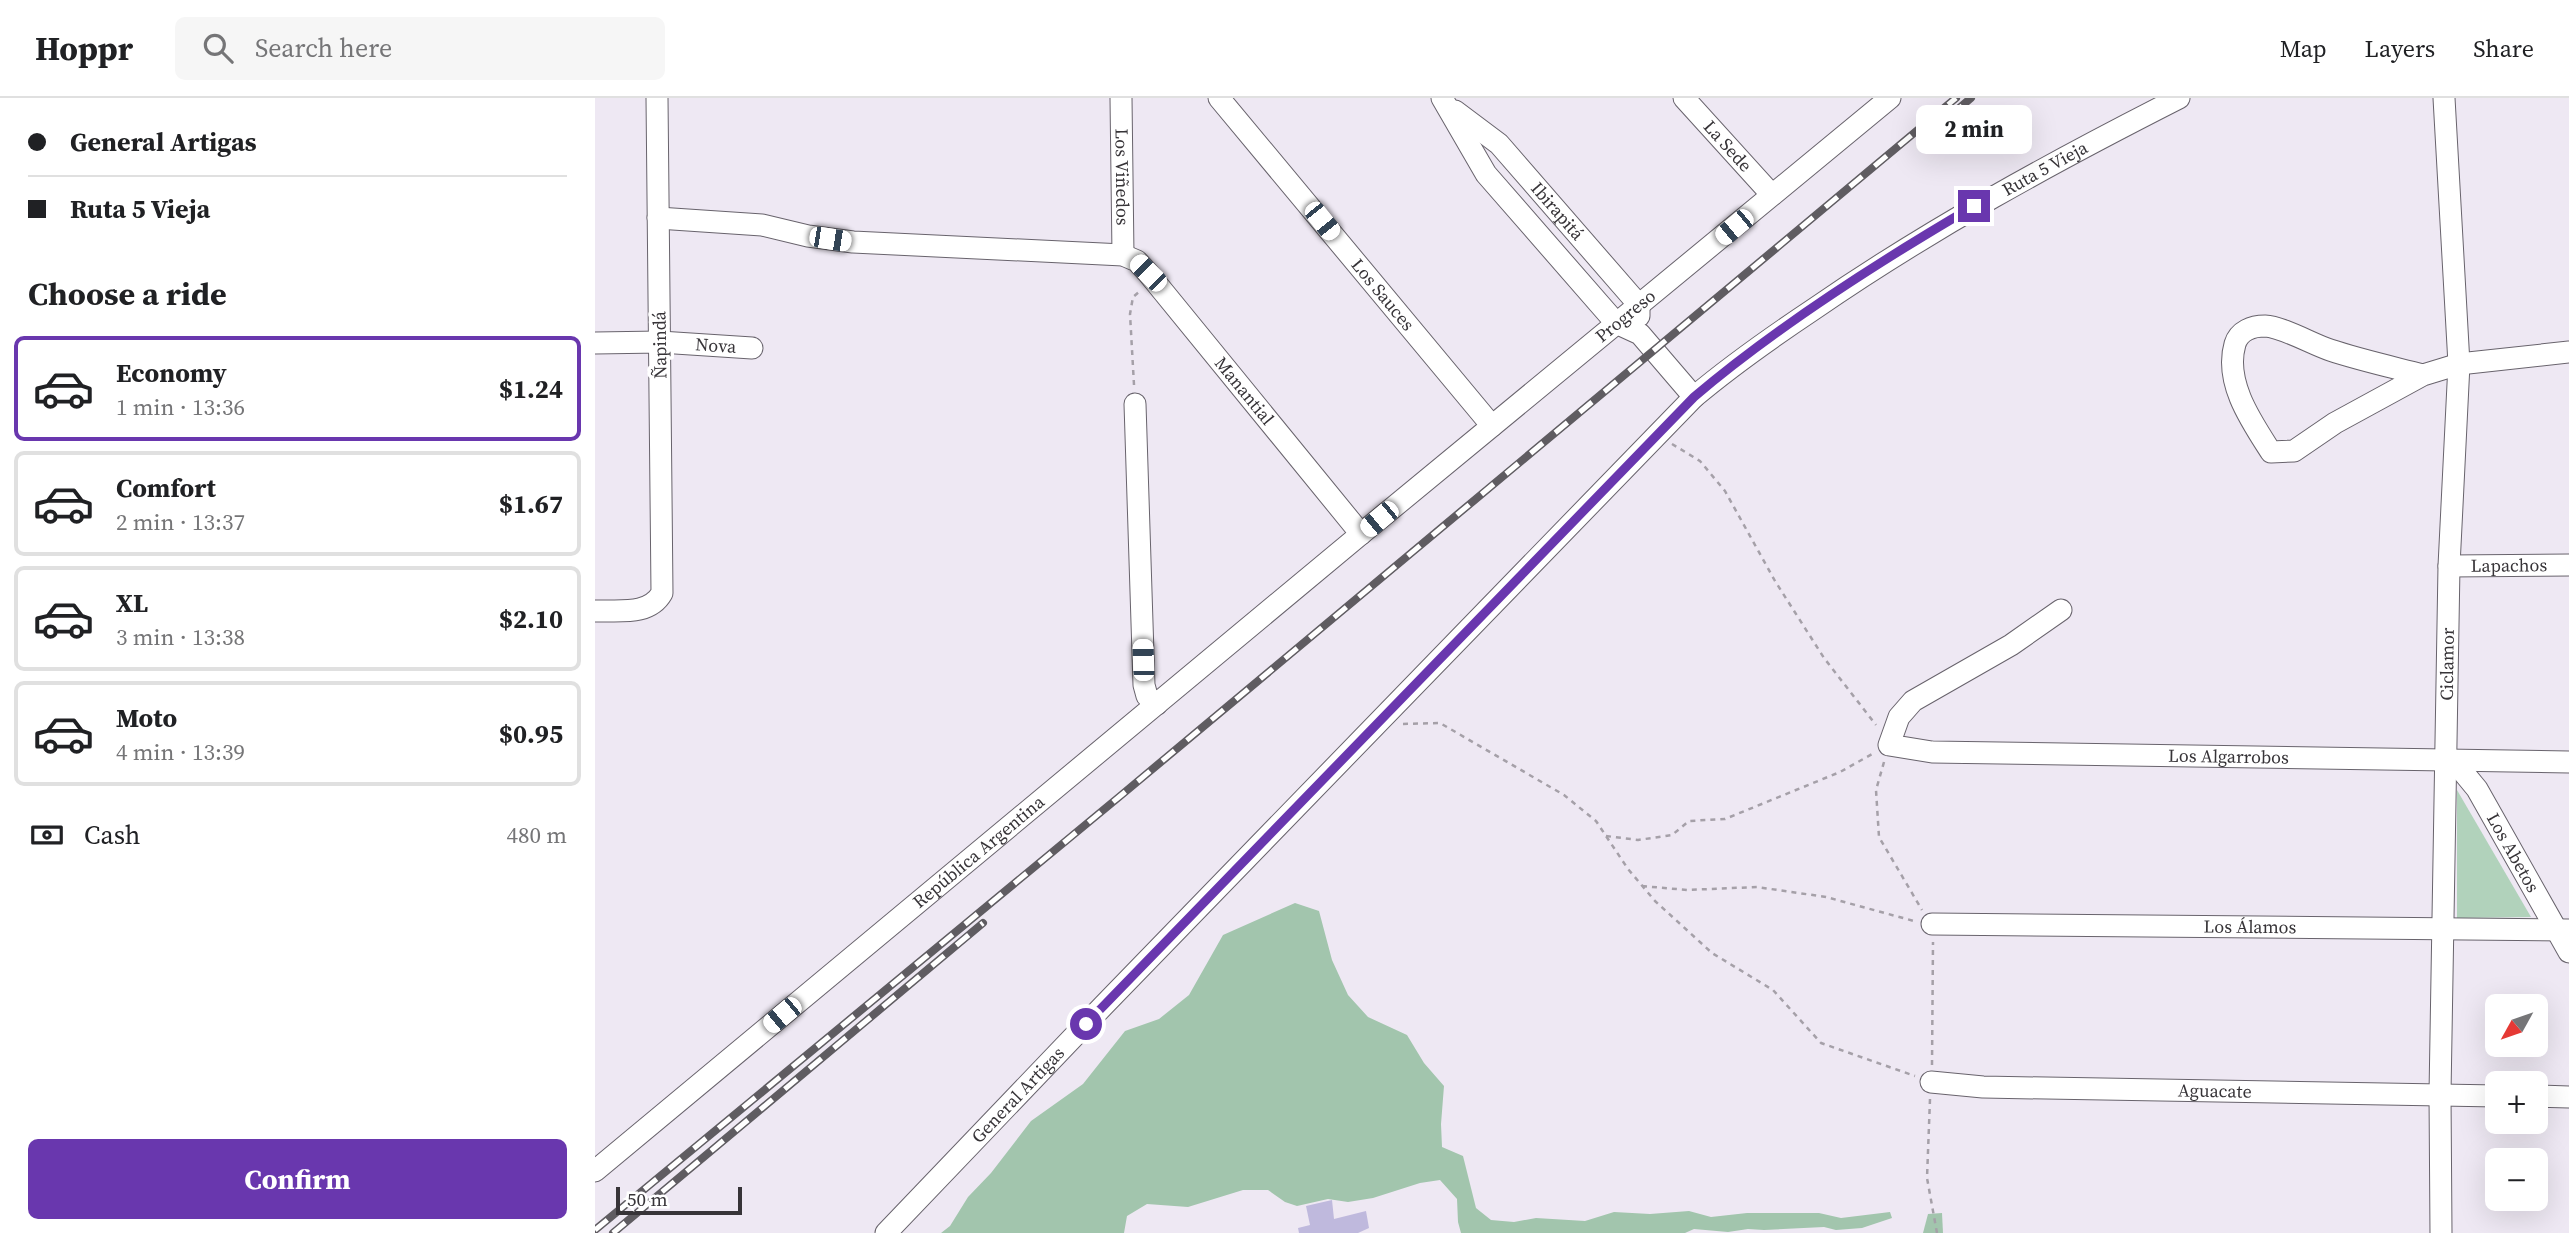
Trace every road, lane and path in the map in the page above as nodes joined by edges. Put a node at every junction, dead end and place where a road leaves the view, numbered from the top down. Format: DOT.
graph roads {
  1 [pos="657,98"];
  2 [pos="1121,98"];
  3 [pos="1219,98"];
  4 [pos="1684,98"];
  5 [pos="1890,98"];
  6 [pos="2179,98"];
  7 [pos="2444,98"];
  8 [pos="1445,102"];
  9 [pos="1772,195"];
  10 [pos="659,218"];
  11 [pos="1123,255"];
  12 [pos="1153,279"];
  13 [pos="1639,305"];
  14 [pos="1616,323"];
  15 [pos="1640,334"];
  16 [pos="660,342"];
  17 [pos="595,343"];
  18 [pos="752,348"];
  19 [pos="2569,352"];
  20 [pos="2459,364"];
  21 [pos="2423,375"];
  22 [pos="1694,397"];
  23 [pos="1135,404"];
  24 [pos="1492,426"];
  25 [pos="1657,435"];
  26 [pos="1361,534"];
  27 [pos="2569,565"];
  28 [pos="2449,566"];
  29 [pos="2061,610"];
  30 [pos="595,611"];
  31 [pos="1157,704"];
  32 [pos="1364,735"];
  33 [pos="1889,745"];
  34 [pos="2446,760"];
  35 [pos="2569,762"];
  36 [pos="1296,808"];
  37 [pos="1606,836"];
  38 [pos="1642,886"];
  39 [pos="1931,924"];
  40 [pos="2443,928"];
  41 [pos="2563,930"];
  42 [pos="2569,952"];
  43 [pos="1931,1082"];
  44 [pos="2440,1094"];
  45 [pos="2485,1096"];
  46 [pos="2548,1096"];
  47 [pos="2569,1097"];
  48 [pos="595,1171"];
  49 [pos="886,1233"];
  50 [pos="2441,1233"];
  1 -- 10 [label="street, Ñapindá"];
  2 -- 11 [label="street, Los Viñedos"];
  3 -- 24 [label="street, Los Sauces"];
  4 -- 9 [label="street, La Sede"];
  5 -- 9 [label="street, Progreso"];
  6 -- 22 [label="street, Ruta 5 Vieja"];
  7 -- 20 [label="street, Ciclamor"];
  8 -- 13 [label="street, Ibirapitá"];
  8 -- 14 [label="street, Ibirapitá"];
  9 -- 13 [label="street, Progreso"];
  10 -- 11 [label="street"];
  10 -- 16 [label="street, Ñapindá"];
  11 -- 12 [label="street, Manantial"];
  12 -- 23 [label="path"];
  12 -- 26 [label="street, Manantial"];
  13 -- 14 [label="street, Progreso"];
  13 -- 15 [label="street"];
  14 -- 15 [label="street, Ibirapitá"];
  14 -- 24 [label="street, Progreso"];
  15 -- 22 [label="street, Ibirapitá"];
  16 -- 17 [label="street, Nova"];
  16 -- 18 [label="street, Nova"];
  16 -- 30 [label="street, Ñapindá"];
  19 -- 20 [label="street"];
  20 -- 21 [label="street"];
  20 -- 28 [label="street, Ciclamor"];
  21 -- 21 [label="street"];
  22 -- 25 [label="street, Ruta 5 Vieja"];
  23 -- 31 [label="street"];
  24 -- 26 [label="street, Progreso"];
  25 -- 32 [label="street, Ruta 5 Vieja"];
  25 -- 33 [label="path"];
  26 -- 31 [label="street, República Argentina"];
  27 -- 28 [label="street, Lapachos"];
  28 -- 34 [label="street, Ciclamor"];
  29 -- 33 [label="street"];
  31 -- 48 [label="street, República Argentina"];
  32 -- 36 [label="street, Ruta 5 Vieja"];
  32 -- 37 [label="path"];
  33 -- 34 [label="street, Los Algarrobos"];
  33 -- 37 [label="path"];
  33 -- 39 [label="path"];
  34 -- 35 [label="street, Los Algarrobos"];
  34 -- 40 [label="street, Ciclamor"];
  34 -- 41 [label="street, Los Abetos"];
  36 -- 49 [label="street, General Artigas"];
  37 -- 38 [label="path"];
  38 -- 39 [label="path"];
  38 -- 43 [label="path"];
  39 -- 40 [label="street, Los Álamos"];
  40 -- 41 [label="street, Los Álamos"];
  40 -- 44 [label="street, Ciclamor"];
  41 -- 42 [label="street, Los Abetos"];
  43 -- 44 [label="street, Aguacate"];
  44 -- 45 [label="street, Aguacate"];
  44 -- 50 [label="street, Ciclamor"];
  46 -- 47 [label="street"];
}
